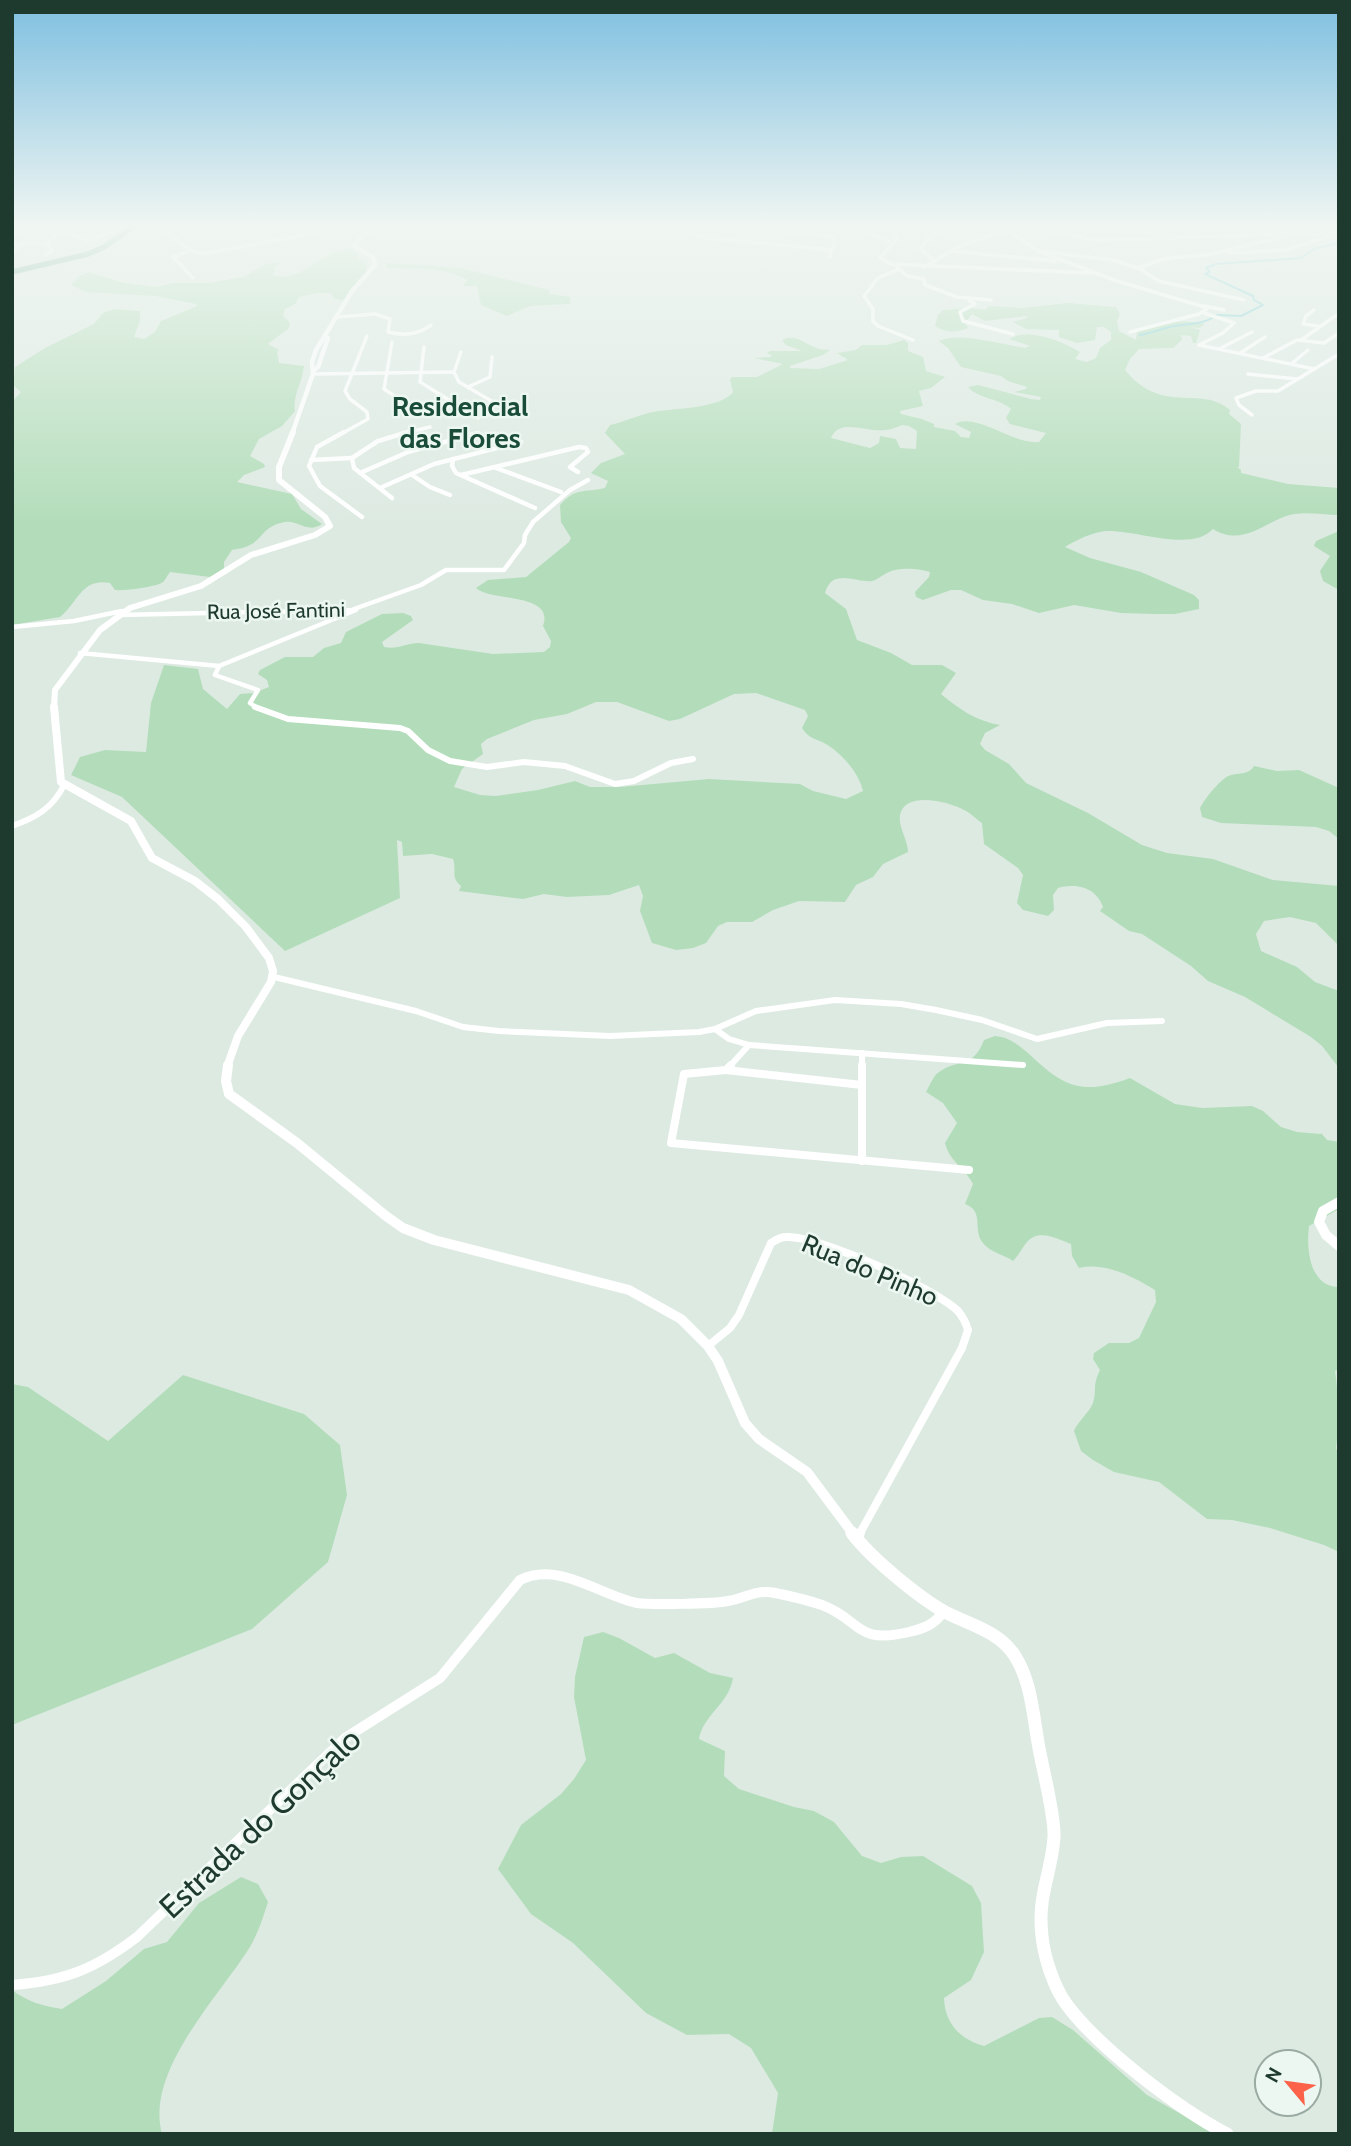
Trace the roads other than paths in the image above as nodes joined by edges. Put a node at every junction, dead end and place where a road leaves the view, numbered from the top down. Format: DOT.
graph roads {
  1 [pos="333,323"];
  2 [pos="389,323"];
  3 [pos="875,323"];
  4 [pos="971,323"];
  5 [pos="1165,323"];
  6 [pos="1234,323"];
  7 [pos="1303,323"];
  8 [pos="1323,323"];
  9 [pos="431,325"];
  10 [pos="1318,326"];
  11 [pos="1130,332"];
  12 [pos="1252,332"];
  13 [pos="1339,333"];
  14 [pos="1013,334"];
  15 [pos="367,336"];
  16 [pos="1265,337"];
  17 [pos="913,340"];
  18 [pos="1301,340"];
  19 [pos="392,342"];
  20 [pos="424,347"];
  21 [pos="1219,349"];
  22 [pos="1308,350"];
  23 [pos="461,352"];
  24 [pos="1239,353"];
  25 [pos="1339,354"];
  26 [pos="492,357"];
  27 [pos="1263,358"];
  28 [pos="1291,364"];
  29 [pos="1314,369"];
  30 [pos="313,372"];
  31 [pos="421,372"];
  32 [pos="454,372"];
  33 [pos="351,373"];
  34 [pos="386,373"];
  35 [pos="1248,374"];
  36 [pos="1297,379"];
  37 [pos="468,387"];
  38 [pos="505,409"];
  39 [pos="422,414"];
  40 [pos="1252,415"];
  41 [pos="478,418"];
  42 [pos="430,427"];
  43 [pos="478,433"];
  44 [pos="522,442"];
  45 [pos="352,458"];
  46 [pos="453,459"];
  47 [pos="311,460"];
  48 [pos="495,467"];
  49 [pos="578,472"];
  50 [pos="360,473"];
  51 [pos="412,475"];
  52 [pos="461,475"];
  53 [pos="588,480"];
  54 [pos="380,488"];
  55 [pos="561,492"];
  56 [pos="450,495"];
  57 [pos="392,498"];
  58 [pos="535,508"];
  59 [pos="362,517"];
  60 [pos="354,609"];
  61 [pos="120,613"];
  62 [pos="12,627"];
  63 [pos="80,653"];
  64 [pos="219,666"];
  65 [pos="692,759"];
  66 [pos="64,785"];
  67 [pos="12,826"];
  68 [pos="274,977"];
  69 [pos="1162,1021"];
  70 [pos="715,1029"];
  71 [pos="749,1045"];
  72 [pos="862,1053"];
  73 [pos="1023,1065"];
  74 [pos="726,1070"];
  75 [pos="862,1085"];
  76 [pos="862,1161"];
  77 [pos="970,1170"];
  78 [pos="1339,1202"];
  79 [pos="1339,1246"];
  80 [pos="708,1346"];
  81 [pos="856,1538"];
  82 [pos="944,1611"];
  83 [pos="12,1985"];
  84 [pos="1227,2134"];
  1 -- 30 [label="street"];
  2 -- 9 [label="street"];
  3 -- 17 [label="street"];
  4 -- 14 [label="street"];
  5 -- 11 [label="street"];
  6 -- 21 [label="street"];
  7 -- 10 [label="street"];
  8 -- 10 [label="street"];
  10 -- 18 [label="street"];
  12 -- 21 [label="street"];
  13 -- 18 [label="street"];
  15 -- 33 [label="street"];
  16 -- 24 [label="street"];
  18 -- 27 [label="street"];
  19 -- 34 [label="street"];
  20 -- 31 [label="street"];
  21 -- 24 [label="street"];
  22 -- 28 [label="street"];
  23 -- 32 [label="street"];
  24 -- 27 [label="street"];
  25 -- 29 [label="street"];
  26 -- 37 [label="street"];
  27 -- 28 [label="street"];
  28 -- 29 [label="street"];
  29 -- 36 [label="street"];
  30 -- 33 [label="street"];
  30 -- 61 [label="street"];
  31 -- 32 [label="street"];
  31 -- 34 [label="street"];
  31 -- 41 [label="street"];
  32 -- 37 [label="street"];
  33 -- 34 [label="street"];
  33 -- 47 [label="street"];
  34 -- 39 [label="street"];
  35 -- 36 [label="street"];
  36 -- 40 [label="street"];
  37 -- 38 [label="street"];
  42 -- 45 [label="street"];
  43 -- 50 [label="street"];
  44 -- 46 [label="street"];
  45 -- 47 [label="street"];
  45 -- 50 [label="street"];
  46 -- 51 [label="street"];
  46 -- 52 [label="street"];
  47 -- 59 [label="street"];
  48 -- 49 [label="street"];
  48 -- 52 [label="street"];
  48 -- 55 [label="street"];
  50 -- 54 [label="street"];
  51 -- 54 [label="street"];
  51 -- 56 [label="street"];
  52 -- 58 [label="street"];
  53 -- 60 [label="street"];
  54 -- 57 [label="street"];
  60 -- 61 [label="street, Rua José Fantini"];
  60 -- 64 [label="street, Rua José Fantini"];
  61 -- 62 [label="street, Rua José Fantini"];
  61 -- 63 [label="street"];
  63 -- 64 [label="street, Rua José Fantini"];
  63 -- 66 [label="street"];
  64 -- 65 [label="street"];
  66 -- 67 [label="street"];
  66 -- 68 [label="street"];
  68 -- 70 [label="street"];
  68 -- 80 [label="street"];
  69 -- 70 [label="street"];
  70 -- 71 [label="street"];
  71 -- 72 [label="street"];
  71 -- 74 [label="street"];
  72 -- 73 [label="street"];
  72 -- 75 [label="street"];
  74 -- 75 [label="street"];
  74 -- 76 [label="street"];
  75 -- 76 [label="street"];
  76 -- 77 [label="street"];
  78 -- 79 [label="street"];
  80 -- 81 [label="street"];
  80 -- 81 [label="street, Rua do Pinho"];
  81 -- 82 [label="street"];
  82 -- 83 [label="street, Estrada do Gonçalo"];
  82 -- 84 [label="street"];
}
